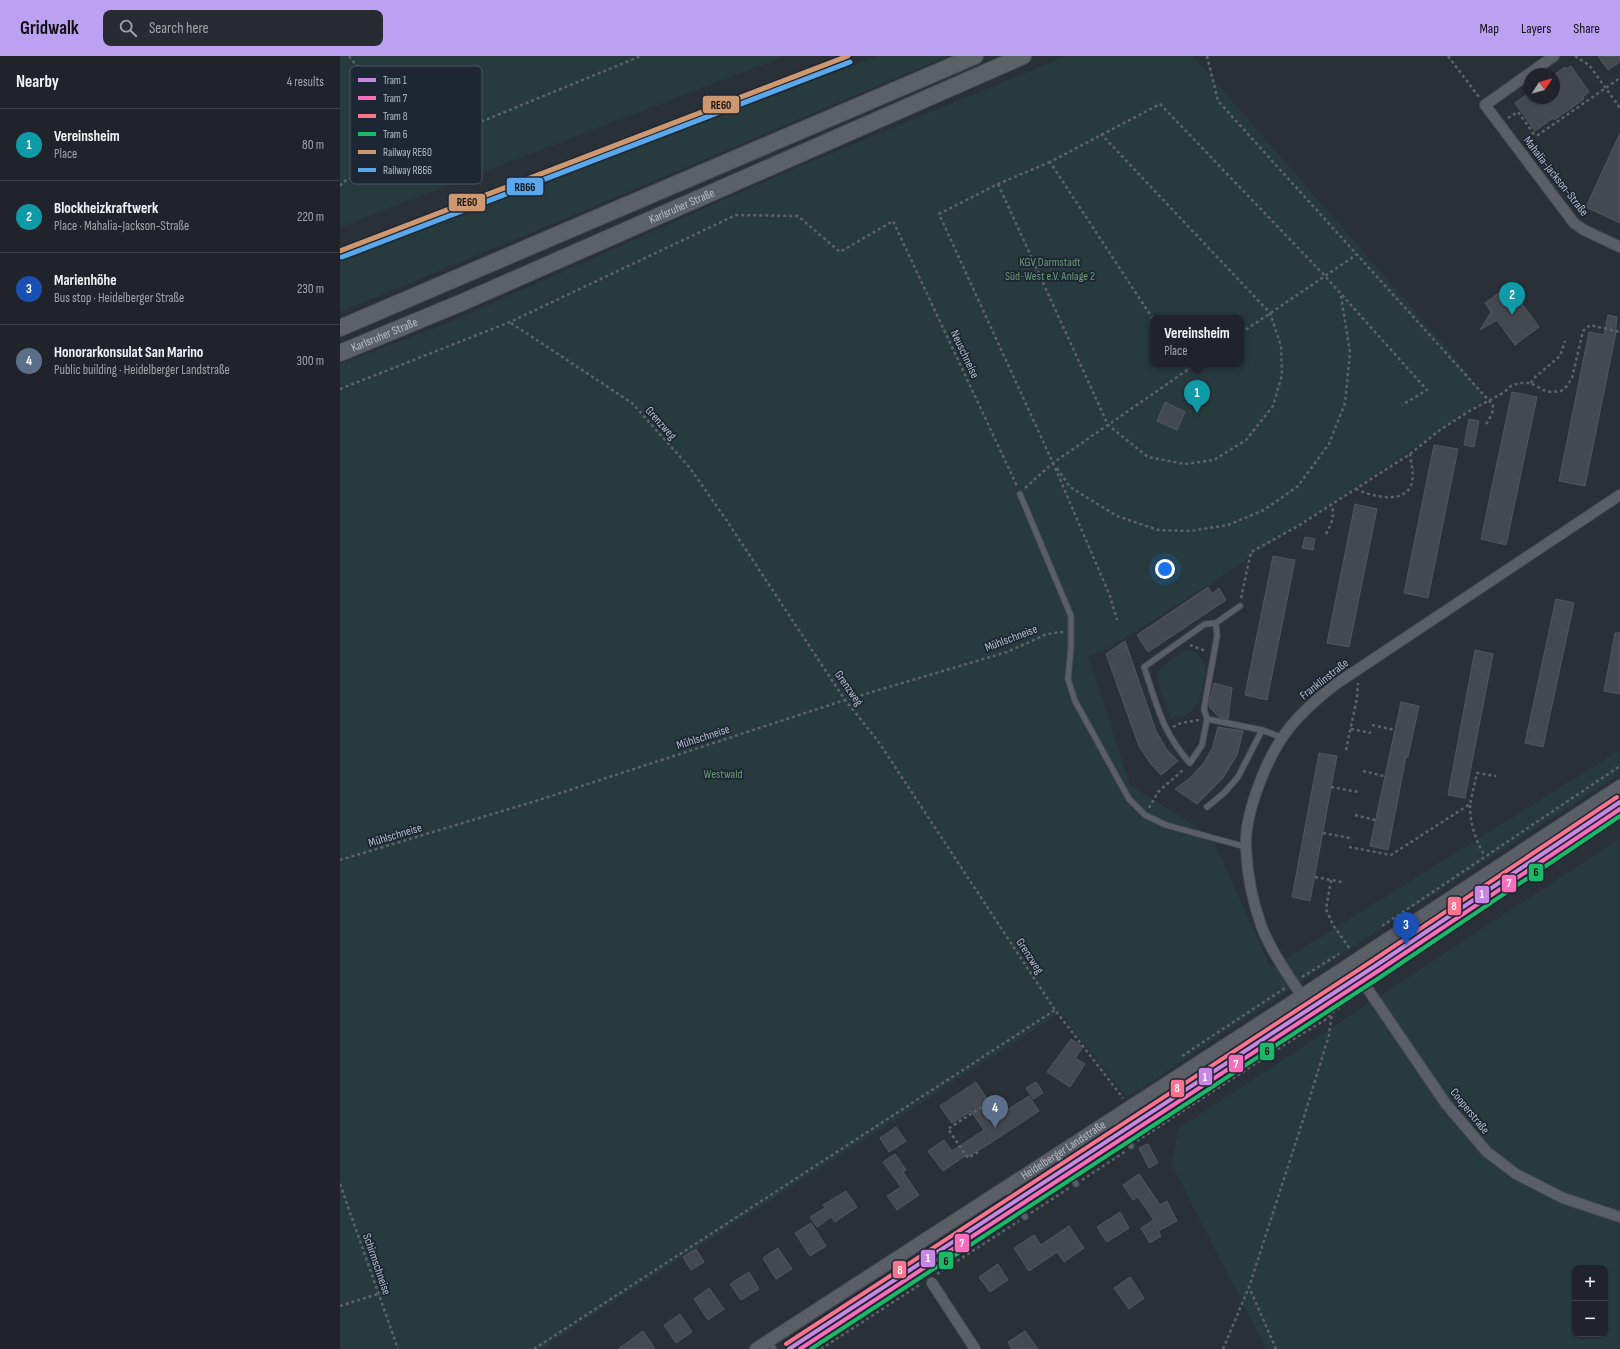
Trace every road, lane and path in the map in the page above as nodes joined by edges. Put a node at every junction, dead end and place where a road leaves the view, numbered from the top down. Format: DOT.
graph roads {
  1 [pos="349,56"];
  2 [pos="641,56"];
  3 [pos="975,56"];
  4 [pos="1023,56"];
  5 [pos="1207,56"];
  6 [pos="1448,56"];
  7 [pos="1554,56"];
  8 [pos="1575,56"];
  9 [pos="357,66"];
  10 [pos="1620,78"];
  11 [pos="1606,88"];
  12 [pos="1485,105"];
  13 [pos="1620,107"];
  14 [pos="1508,118"];
  15 [pos="482,121"];
  16 [pos="1101,134"];
  17 [pos="1050,162"];
  18 [pos="342,182"];
  19 [pos="998,184"];
  20 [pos="340,186"];
  21 [pos="1620,247"];
  22 [pos="1356,255"];
  23 [pos="1325,276"];
  24 [pos="1341,295"];
  25 [pos="1270,313"];
  26 [pos="1150,315"];
  27 [pos="510,322"];
  28 [pos="340,328"];
  29 [pos="1244,331"];
  30 [pos="1620,332"];
  31 [pos="1564,341"];
  32 [pos="340,353"];
  33 [pos="1185,367"];
  34 [pos="1192,367"];
  35 [pos="1187,370"];
  36 [pos="1531,383"];
  37 [pos="340,389"];
  38 [pos="1489,400"];
  39 [pos="1402,405"];
  40 [pos="1108,425"];
  41 [pos="1486,426"];
  42 [pos="1410,454"];
  43 [pos="1053,463"];
  44 [pos="1356,489"];
  45 [pos="1020,494"];
  46 [pos="1620,495"];
  47 [pos="1332,504"];
  48 [pos="1326,534"];
  49 [pos="1240,606"];
  50 [pos="1117,620"];
  51 [pos="1216,623"];
  52 [pos="1072,631"];
  53 [pos="1180,642"];
  54 [pos="1214,655"];
  55 [pos="1358,683"];
  56 [pos="845,700"];
  57 [pos="1208,719"];
  58 [pos="1372,725"];
  59 [pos="1351,729"];
  60 [pos="1262,730"];
  61 [pos="1395,730"];
  62 [pos="1166,731"];
  63 [pos="1371,733"];
  64 [pos="1283,738"];
  65 [pos="1346,750"];
  66 [pos="1190,763"];
  67 [pos="1620,766"];
  68 [pos="1364,771"];
  69 [pos="1384,776"];
  70 [pos="1496,776"];
  71 [pos="1620,786"];
  72 [pos="1331,787"];
  73 [pos="1359,792"];
  74 [pos="1470,804"];
  75 [pos="1207,807"];
  76 [pos="1145,815"];
  77 [pos="1355,815"];
  78 [pos="1620,818"];
  79 [pos="1376,820"];
  80 [pos="1323,833"];
  81 [pos="1350,838"];
  82 [pos="1246,847"];
  83 [pos="1349,847"];
  84 [pos="1485,856"];
  85 [pos="340,860"];
  86 [pos="1315,877"];
  87 [pos="1331,880"];
  88 [pos="1342,882"];
  89 [pos="1378,929"];
  90 [pos="1356,944"];
  91 [pos="1350,948"];
  92 [pos="1350,963"];
  93 [pos="1309,972"];
  94 [pos="1374,982"];
  95 [pos="1302,996"];
  96 [pos="1350,999"];
  97 [pos="1055,1010"];
  98 [pos="1332,1012"];
  99 [pos="986,1104"];
  100 [pos="1128,1107"];
  101 [pos="1112,1118"];
  102 [pos="1131,1146"];
  103 [pos="978,1152"];
  104 [pos="1057,1154"];
  105 [pos="340,1184"];
  106 [pos="1076,1184"];
  107 [pos="1005,1187"];
  108 [pos="1025,1217"];
  109 [pos="1620,1217"];
  110 [pos="890,1262"];
  111 [pos="930,1280"];
  112 [pos="1248,1287"];
  113 [pos="378,1294"];
  114 [pos="340,1306"];
  115 [pos="772,1345"];
  116 [pos="398,1349"];
  117 [pos="534,1349"];
  118 [pos="756,1349"];
  119 [pos="821,1349"];
  120 [pos="975,1349"];
  121 [pos="1223,1349"];
  122 [pos="1276,1349"];
  1 -- 9 [label="path"];
  2 -- 15 [label="path"];
  3 -- 28 [label="main road, Karlsruher Straße"];
  4 -- 32 [label="main road, Karlsruher Straße"];
  5 -- 22 [label="path"];
  6 -- 12 [label="path"];
  7 -- 12 [label="street"];
  8 -- 11 [label="path"];
  10 -- 11 [label="path"];
  11 -- 13 [label="path"];
  11 -- 14 [label="path"];
  12 -- 21 [label="street, Mahalia-Jackson-Straße"];
  16 -- 17 [label="path"];
  16 -- 23 [label="path"];
  16 -- 25 [label="path"];
  17 -- 19 [label="path"];
  17 -- 26 [label="path"];
  18 -- 20 [label="path"];
  19 -- 40 [label="path"];
  19 -- 43 [label="path"];
  22 -- 23 [label="path"];
  22 -- 38 [label="path"];
  23 -- 24 [label="path"];
  23 -- 25 [label="path"];
  24 -- 39 [label="path"];
  24 -- 43 [label="path"];
  25 -- 29 [label="path"];
  25 -- 40 [label="path"];
  27 -- 37 [label="path"];
  27 -- 45 [label="path, Neuschneise"];
  27 -- 56 [label="path, Grenzweg"];
  30 -- 36 [label="path"];
  31 -- 36 [label="path"];
  33 -- 35 [label="path"];
  34 -- 35 [label="path"];
  35 -- 40 [label="path"];
  36 -- 38 [label="path"];
  38 -- 41 [label="path"];
  38 -- 42 [label="path"];
  40 -- 43 [label="path"];
  42 -- 44 [label="path"];
  42 -- 44 [label="path"];
  43 -- 45 [label="path"];
  43 -- 50 [label="path"];
  44 -- 47 [label="path"];
  45 -- 52 [label="lane"];
  46 -- 64 [label="street, Franklinstraße"];
  47 -- 48 [label="path"];
  47 -- 49 [label="path"];
  49 -- 51 [label="lane"];
  51 -- 53 [label="lane"];
  51 -- 54 [label="lane"];
  52 -- 56 [label="path, Mühlschneise"];
  52 -- 76 [label="lane"];
  53 -- 54 [label="path"];
  53 -- 62 [label="lane"];
  54 -- 57 [label="lane"];
  55 -- 59 [label="path"];
  56 -- 85 [label="path, Mühlschneise"];
  56 -- 97 [label="path, Grenzweg"];
  57 -- 60 [label="lane"];
  57 -- 62 [label="path"];
  57 -- 66 [label="lane"];
  58 -- 61 [label="path"];
  59 -- 63 [label="path"];
  59 -- 65 [label="path"];
  60 -- 64 [label="lane"];
  60 -- 75 [label="lane"];
  62 -- 66 [label="lane"];
  64 -- 82 [label="street, Franklinstraße"];
  66 -- 76 [label="path"];
  67 -- 84 [label="path"];
  68 -- 69 [label="path"];
  70 -- 74 [label="path"];
  71 -- 92 [label="street, Heidelberger Landstraße"];
  72 -- 73 [label="path"];
  74 -- 83 [label="path"];
  74 -- 84 [label="path"];
  76 -- 82 [label="lane"];
  77 -- 79 [label="path"];
  78 -- 94 [label="path"];
  80 -- 81 [label="path"];
  82 -- 95 [label="street, Franklinstraße"];
  84 -- 89 [label="path"];
  86 -- 87 [label="path"];
  87 -- 88 [label="path"];
  87 -- 91 [label="path"];
  90 -- 91 [label="path"];
  91 -- 93 [label="path"];
  92 -- 95 [label="street, Heidelberger Landstraße"];
  92 -- 109 [label="street, Cooperstraße"];
  95 -- 100 [label="street, Heidelberger Landstraße"];
  96 -- 98 [label="path"];
  97 -- 100 [label="path, Grenzweg"];
  97 -- 117 [label="path"];
  98 -- 102 [label="path"];
  98 -- 112 [label="path"];
  99 -- 103 [label="path"];
  100 -- 101 [label="street, Heidelberger Landstraße"];
  101 -- 102 [label="lane"];
  101 -- 104 [label="street, Heidelberger Landstraße"];
  102 -- 106 [label="path"];
  104 -- 106 [label="lane"];
  104 -- 107 [label="street, Heidelberger Landstraße"];
  105 -- 113 [label="path, Schirmschneise"];
  106 -- 108 [label="path"];
  107 -- 108 [label="lane"];
  107 -- 110 [label="street, Heidelberger Landstraße"];
  108 -- 111 [label="path"];
  110 -- 111 [label="path"];
  110 -- 115 [label="street, Heidelberger Landstraße"];
  111 -- 119 [label="path"];
  111 -- 120 [label="street"];
  112 -- 121 [label="path"];
  112 -- 122 [label="path"];
  113 -- 114 [label="path"];
  113 -- 116 [label="path, Schirmschneise"];
  115 -- 118 [label="street, Heidelberger Landstraße"];
}
